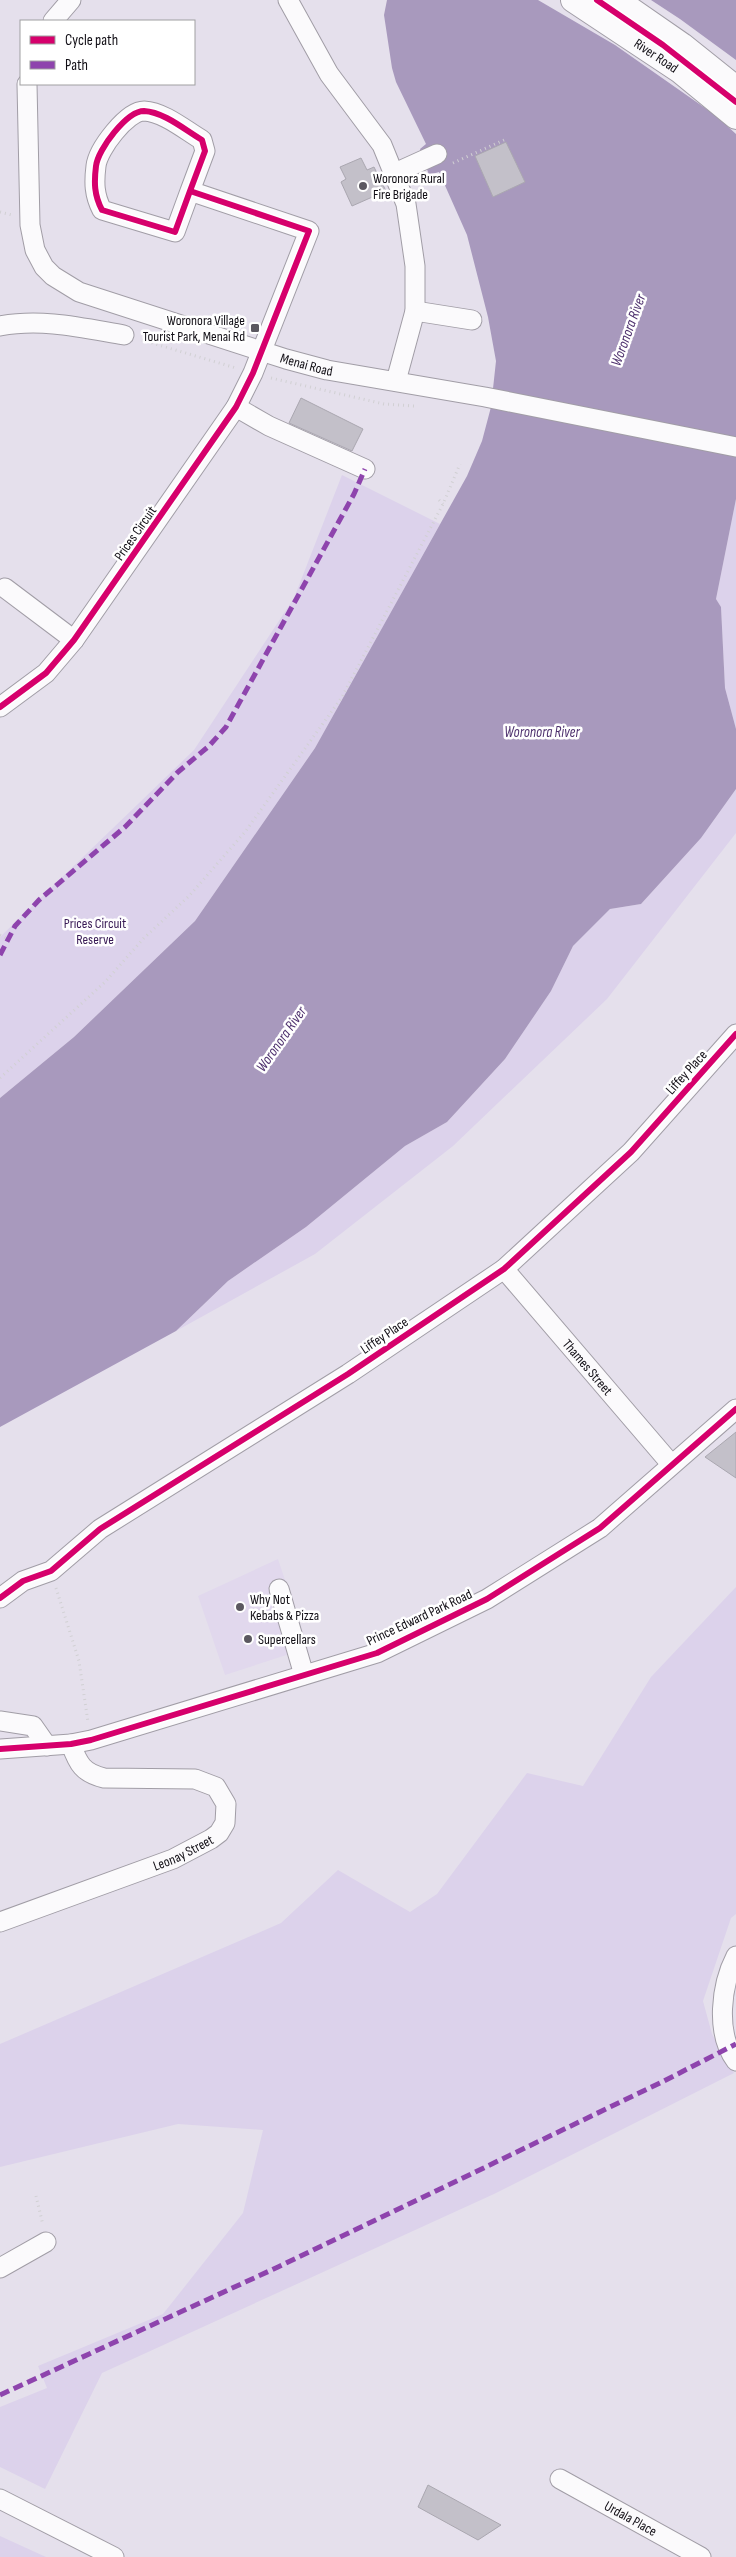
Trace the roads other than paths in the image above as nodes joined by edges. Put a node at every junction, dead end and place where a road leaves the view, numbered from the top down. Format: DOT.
graph roads {
  1 [pos="71,0"];
  2 [pos="288,0"];
  3 [pos="573,0"];
  4 [pos="618,0"];
  5 [pos="54,20"];
  6 [pos="27,85"];
  7 [pos="736,88"];
  8 [pos="736,117"];
  9 [pos="444,160"];
  10 [pos="395,173"];
  11 [pos="190,191"];
  12 [pos="415,311"];
  13 [pos="472,320"];
  14 [pos="0,326"];
  15 [pos="124,335"];
  16 [pos="262,351"];
  17 [pos="396,381"];
  18 [pos="236,408"];
  19 [pos="736,447"];
  20 [pos="365,469"];
  21 [pos="5,588"];
  22 [pos="74,640"];
  23 [pos="0,707"];
  24 [pos="736,1034"];
  25 [pos="504,1269"];
  26 [pos="736,1409"];
  27 [pos="671,1464"];
  28 [pos="279,1588"];
  29 [pos="0,1598"];
  30 [pos="304,1675"];
  31 [pos="0,1721"];
  32 [pos="72,1744"];
  33 [pos="47,1746"];
  34 [pos="0,1749"];
  35 [pos="0,1922"];
  36 [pos="736,1956"];
  37 [pos="736,2061"];
  38 [pos="46,2242"];
  39 [pos="0,2268"];
  40 [pos="560,2479"];
  41 [pos="0,2499"];
  42 [pos="114,2557"];
  43 [pos="702,2557"];
  1 -- 5 [label="street"];
  2 -- 10 [label="street"];
  3 -- 8 [label="main road, River Road"];
  4 -- 7 [label="main road, River Road"];
  6 -- 16 [label="street, Menai Road"];
  9 -- 10 [label="street"];
  10 -- 12 [label="street"];
  11 -- 11 [label="street"];
  11 -- 16 [label="street, Prices Circuit"];
  12 -- 13 [label="street"];
  12 -- 17 [label="street"];
  14 -- 15 [label="street"];
  16 -- 17 [label="street, Menai Road"];
  16 -- 18 [label="street, Prices Circuit"];
  17 -- 19 [label="street, Menai Road"];
  18 -- 20 [label="street"];
  18 -- 22 [label="street, Prices Circuit"];
  21 -- 22 [label="street"];
  22 -- 23 [label="street, Prices Circuit"];
  24 -- 25 [label="street, Liffey Place"];
  25 -- 27 [label="street, Thames Street"];
  25 -- 29 [label="street, Liffey Place"];
  26 -- 27 [label="street, Prince Edward Park Road"];
  27 -- 30 [label="street, Prince Edward Park Road"];
  28 -- 30 [label="street"];
  30 -- 32 [label="street, Prince Edward Park Road"];
  31 -- 33 [label="street"];
  32 -- 33 [label="street, Prince Edward Park Road"];
  32 -- 35 [label="street, Leonay Street"];
  33 -- 34 [label="street, Prince Edward Park Road"];
  36 -- 37 [label="street"];
  38 -- 39 [label="street"];
  40 -- 43 [label="street, Urdala Place"];
  41 -- 42 [label="street"];
}
